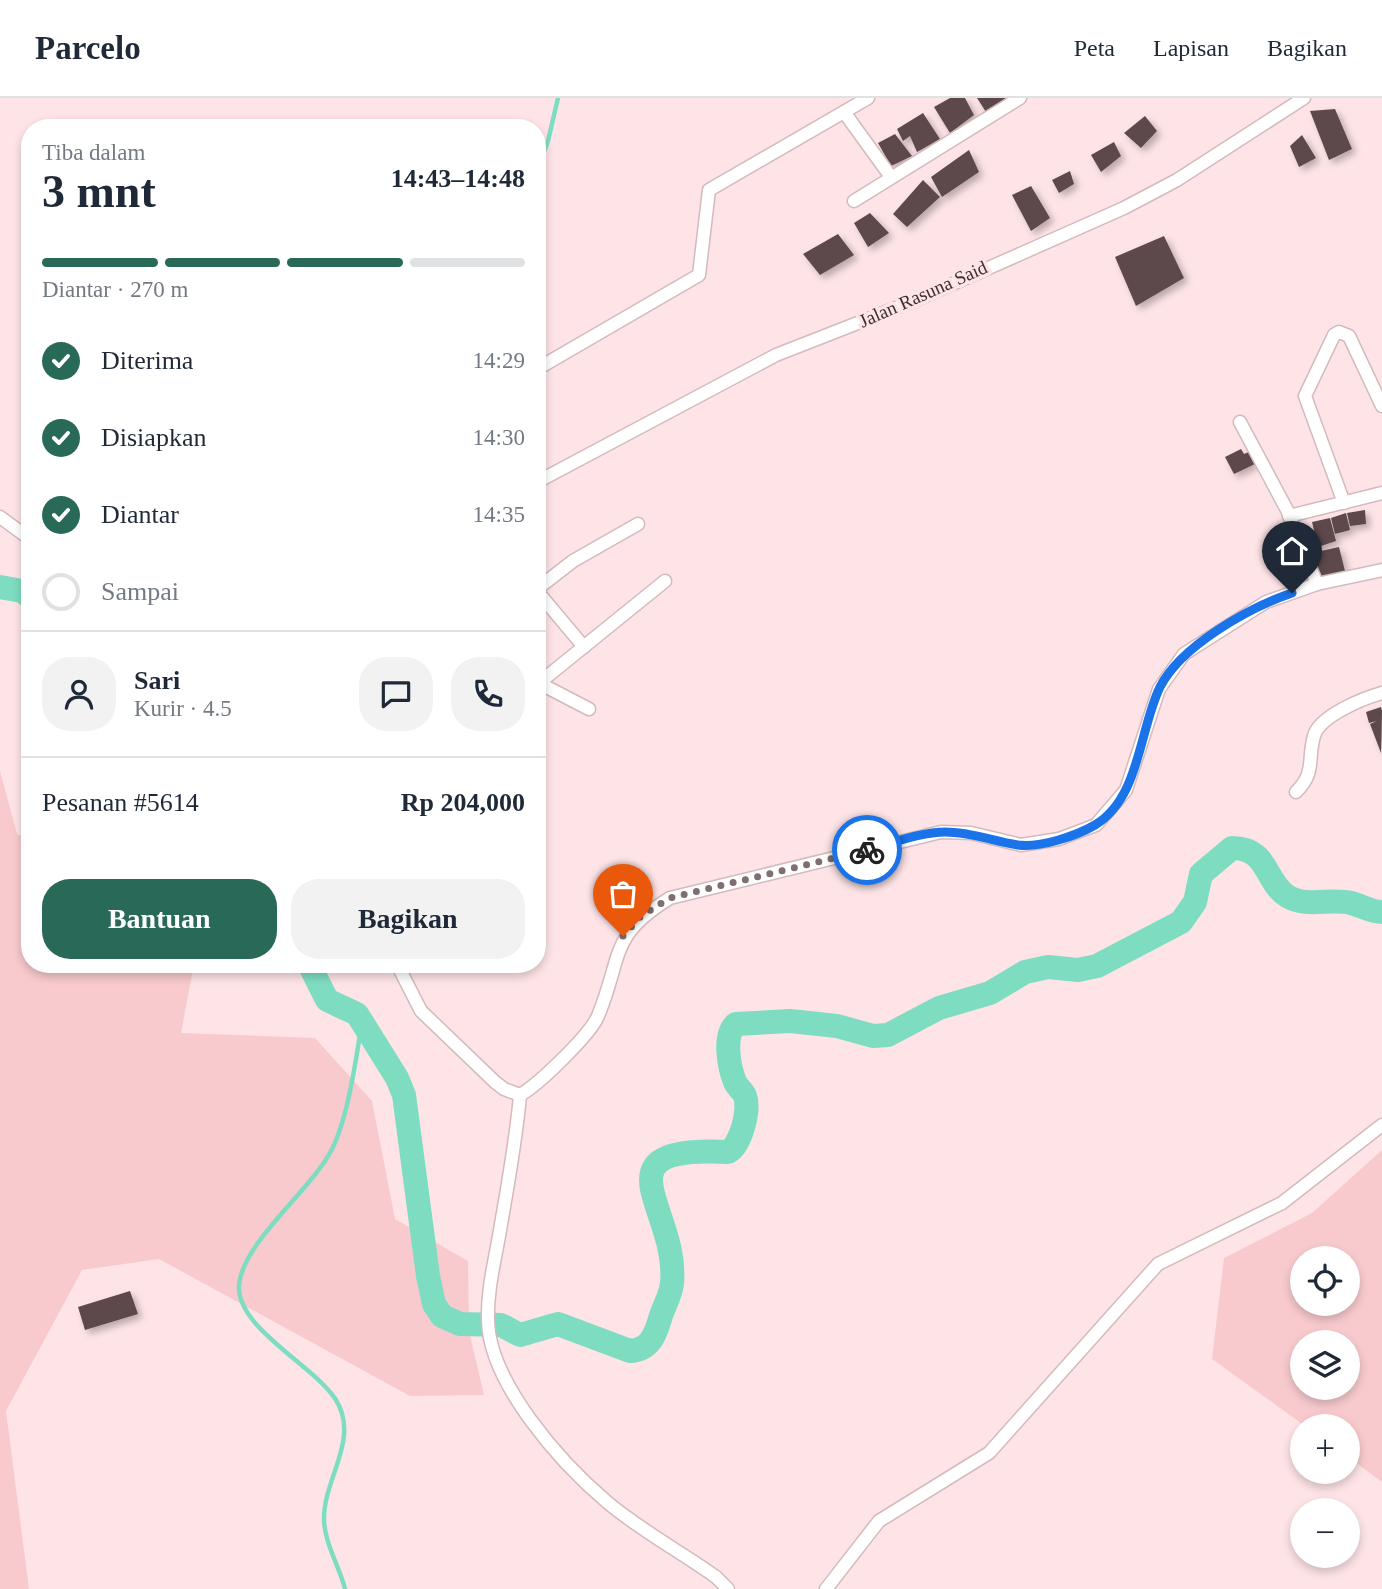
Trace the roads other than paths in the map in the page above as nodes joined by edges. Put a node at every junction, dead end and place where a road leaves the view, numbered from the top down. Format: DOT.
graph roads {
  1 [pos="868,98"];
  2 [pos="1020,98"];
  3 [pos="1304,98"];
  4 [pos="844,112"];
  5 [pos="891,177"];
  6 [pos="854,201"];
  7 [pos="546,364"];
  8 [pos="1382,406"];
  9 [pos="1240,422"];
  10 [pos="546,477"];
  11 [pos="1382,493"];
  12 [pos="1344,503"];
  13 [pos="1289,516"];
  14 [pos="0,517"];
  15 [pos="638,524"];
  16 [pos="21,532"];
  17 [pos="1382,570"];
  18 [pos="665,581"];
  19 [pos="546,583"];
  20 [pos="1317,584"];
  21 [pos="546,601"];
  22 [pos="584,647"];
  23 [pos="546,677"];
  24 [pos="546,687"];
  25 [pos="1382,693"];
  26 [pos="589,709"];
  27 [pos="1296,792"];
  28 [pos="402,973"];
  29 [pos="520,1095"];
  30 [pos="1382,1125"];
  31 [pos="728,1589"];
  32 [pos="826,1589"];
  1 -- 4 [label="street"];
  2 -- 5 [label="street"];
  3 -- 10 [label="street, Jalan Rasuna Said"];
  4 -- 5 [label="street"];
  4 -- 7 [label="street"];
  5 -- 6 [label="street"];
  8 -- 12 [label="street"];
  9 -- 13 [label="street"];
  11 -- 12 [label="street"];
  12 -- 13 [label="street"];
  13 -- 20 [label="street"];
  14 -- 16 [label="street"];
  15 -- 19 [label="street"];
  17 -- 20 [label="street"];
  18 -- 22 [label="street"];
  20 -- 29 [label="street"];
  21 -- 22 [label="street"];
  22 -- 23 [label="street"];
  24 -- 26 [label="street"];
  25 -- 27 [label="street"];
  28 -- 29 [label="street"];
  29 -- 31 [label="street"];
  30 -- 32 [label="street"];
}
